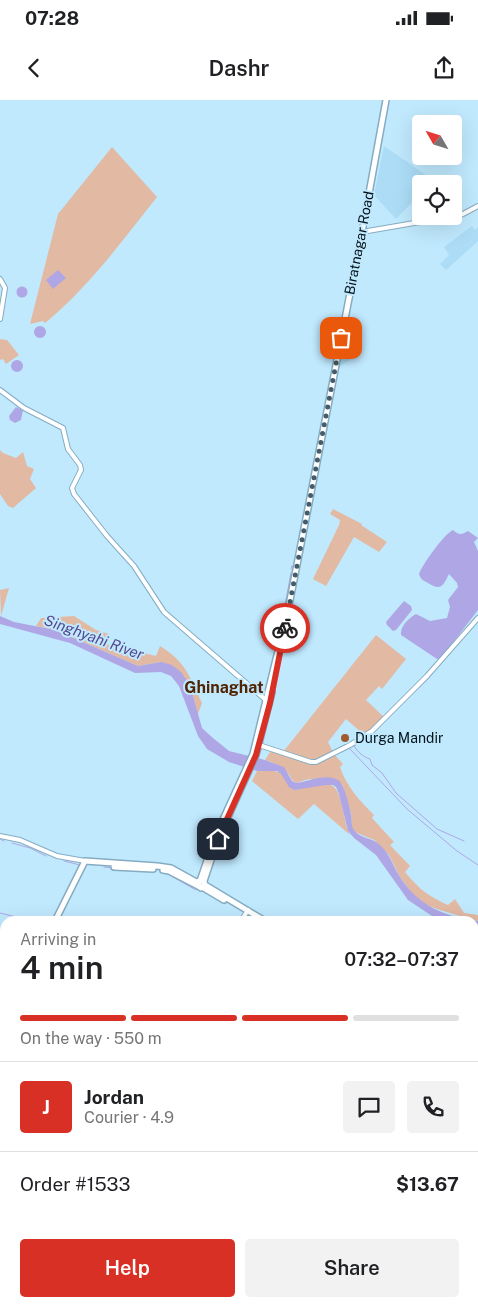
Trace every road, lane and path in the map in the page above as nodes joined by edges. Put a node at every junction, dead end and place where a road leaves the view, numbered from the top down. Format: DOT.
graph roads {
  1 [pos="386,100"];
  2 [pos="478,206"];
  3 [pos="362,232"];
  4 [pos="0,279"];
  5 [pos="0,319"];
  6 [pos="0,390"];
  7 [pos="478,618"];
  8 [pos="269,702"];
  9 [pos="259,744"];
  10 [pos="255,754"];
  11 [pos="0,836"];
  12 [pos="84,863"];
  13 [pos="201,884"];
  14 [pos="248,911"];
  15 [pos="58,916"];
  16 [pos="244,916"];
  17 [pos="254,916"];
  18 [pos="256,916"];
  1 -- 3 [label="main road, Biratnagar Road"];
  2 -- 3 [label="street"];
  3 -- 8 [label="main road, Biratnagar Road"];
  4 -- 5 [label="street"];
  6 -- 8 [label="street"];
  7 -- 9 [label="street"];
  8 -- 9 [label="main road, Biratnagar Road"];
  8 -- 10 [label="main road, Biratnagar Road"];
  9 -- 10 [label="main road, Biratnagar Road"];
  10 -- 13 [label="main road, Biratnagar Road"];
  11 -- 12 [label="street"];
  12 -- 13 [label="main road"];
  12 -- 15 [label="main road"];
  13 -- 14 [label="main road"];
  14 -- 16 [label="street"];
  14 -- 17 [label="main road"];
  14 -- 18 [label="main road"];
}
